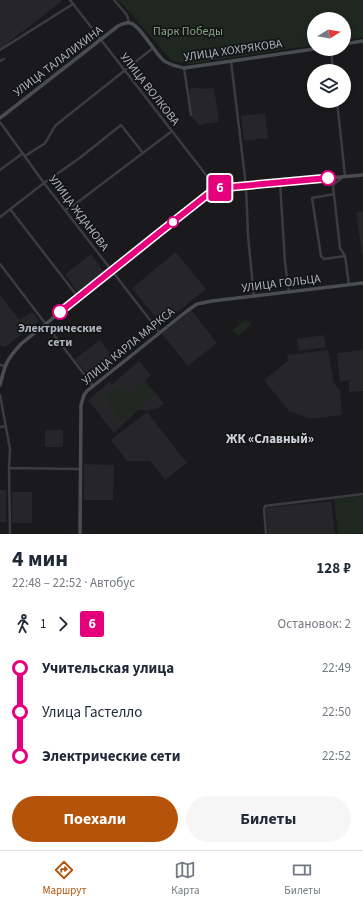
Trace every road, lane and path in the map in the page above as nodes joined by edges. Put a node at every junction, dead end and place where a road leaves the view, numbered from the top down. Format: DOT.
graph roads {
  1 [pos="70,0"];
  2 [pos="114,0"];
  3 [pos="73,4"];
  4 [pos="129,23"];
  5 [pos="101,41"];
  6 [pos="363,41"];
  7 [pos="351,43"];
  8 [pos="153,48"];
  9 [pos="0,50"];
  10 [pos="307,50"];
  11 [pos="4,59"];
  12 [pos="0,61"];
  13 [pos="231,61"];
  14 [pos="184,68"];
  15 [pos="124,71"];
  16 [pos="337,108"];
  17 [pos="191,115"];
  18 [pos="0,118"];
  19 [pos="0,122"];
  20 [pos="172,131"];
  21 [pos="23,153"];
  22 [pos="143,153"];
  23 [pos="25,156"];
  24 [pos="0,170"];
  25 [pos="363,175"];
  26 [pos="343,177"];
  27 [pos="280,182"];
  28 [pos="44,183"];
  29 [pos="246,186"];
  30 [pos="217,189"];
  31 [pos="334,194"];
  32 [pos="10,209"];
  33 [pos="65,210"];
  34 [pos="0,217"];
  35 [pos="345,256"];
  36 [pos="0,264"];
  37 [pos="112,271"];
  38 [pos="363,284"];
  39 [pos="349,285"];
  40 [pos="289,292"];
  41 [pos="254,296"];
  42 [pos="79,298"];
  43 [pos="202,303"];
  44 [pos="46,324"];
  45 [pos="160,333"];
  46 [pos="0,365"];
  47 [pos="5,366"];
  48 [pos="0,385"];
  49 [pos="93,386"];
  50 [pos="0,395"];
  51 [pos="6,426"];
  52 [pos="0,427"];
  53 [pos="9,468"];
  54 [pos="80,469"];
  55 [pos="363,494"];
  56 [pos="10,534"];
  57 [pos="80,534"];
  58 [pos="266,534"];
  1 -- 3 [label="street, УЛИЦА ВОЛКОВА"];
  2 -- 4 [label="street, УЛИЦА ХОХРЯКОВА"];
  3 -- 5 [label="street, УЛИЦА ВОЛКОВА"];
  3 -- 9 [label="street"];
  4 -- 5 [label="street, УЛИЦА ТАЛАЛИХИНА"];
  4 -- 8 [label="street, УЛИЦА ХОХРЯКОВА"];
  5 -- 15 [label="street, УЛИЦА ВОЛКОВА"];
  5 -- 18 [label="street, УЛИЦА ТАЛАЛИХИНА"];
  6 -- 7 [label="street"];
  8 -- 14 [label="street, УЛИЦА ХОХРЯКОВА"];
  8 -- 15 [label="street"];
  10 -- 13 [label="street, УЛИЦА ХОХРЯКОВА"];
  11 -- 12 [label="street"];
  13 -- 14 [label="street, УЛИЦА ХОХРЯКОВА"];
  13 -- 29 [label="street"];
  14 -- 17 [label="street"];
  15 -- 20 [label="street, УЛИЦА ВОЛКОВА"];
  15 -- 23 [label="street"];
  16 -- 26 [label="street"];
  19 -- 21 [label="street, УЛИЦА ЖДАНОВА"];
  20 -- 22 [label="street"];
  20 -- 30 [label="street, УЛИЦА ВОЛКОВА"];
  21 -- 23 [label="street, УЛИЦА ЖДАНОВА"];
  21 -- 24 [label="street"];
  22 -- 28 [label="street"];
  22 -- 33 [label="street"];
  23 -- 28 [label="street, УЛИЦА ЖДАНОВА"];
  25 -- 26 [label="street"];
  26 -- 27 [label="street"];
  26 -- 31 [label="street"];
  27 -- 29 [label="street"];
  27 -- 40 [label="street"];
  28 -- 32 [label="street"];
  28 -- 33 [label="street, УЛИЦА ЖДАНОВА"];
  29 -- 30 [label="street"];
  29 -- 41 [label="street"];
  30 -- 37 [label="street"];
  31 -- 35 [label="street"];
  31 -- 35 [label="street"];
  32 -- 34 [label="street"];
  32 -- 42 [label="street"];
  33 -- 37 [label="street, УЛИЦА ЖДАНОВА"];
  35 -- 39 [label="street"];
  36 -- 44 [label="street"];
  37 -- 42 [label="street"];
  37 -- 45 [label="street, УЛИЦА ЖДАНОВА"];
  38 -- 39 [label="street, УЛИЦА ГОЛЬЦА"];
  39 -- 40 [label="street, УЛИЦА ГОЛЬЦА"];
  40 -- 41 [label="street, УЛИЦА ГОЛЬЦА"];
  41 -- 43 [label="street, УЛИЦА ГОЛЬЦА"];
  42 -- 44 [label="street"];
  43 -- 45 [label="street, УЛИЦА КАРЛА МАРКСА"];
  44 -- 47 [label="street"];
  44 -- 49 [label="street"];
  45 -- 49 [label="street, УЛИЦА КАРЛА МАРКСА"];
  46 -- 47 [label="street"];
  47 -- 48 [label="street"];
  49 -- 54 [label="street, УЛИЦА КАРЛА МАРКСА"];
  50 -- 51 [label="street"];
  51 -- 52 [label="street"];
  51 -- 53 [label="street"];
  53 -- 54 [label="street"];
  53 -- 56 [label="street"];
  54 -- 57 [label="street, УЛИЦА КАРЛА МАРКСА"];
  55 -- 58 [label="street"];
}
